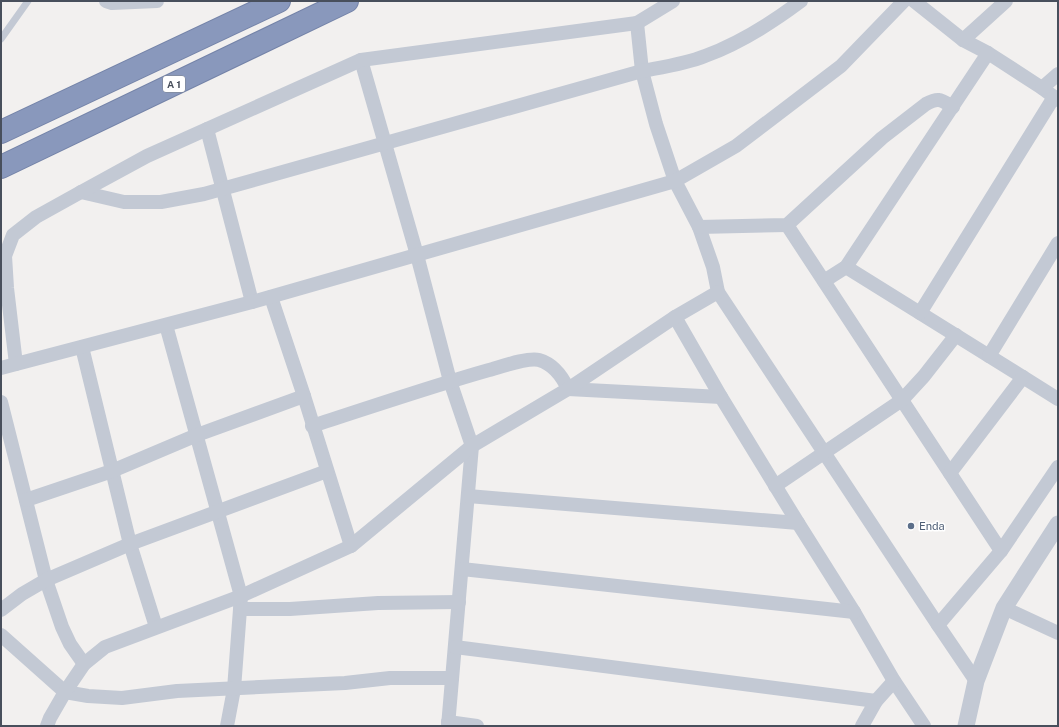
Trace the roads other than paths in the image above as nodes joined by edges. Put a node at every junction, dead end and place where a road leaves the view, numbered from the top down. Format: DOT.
graph roads {
  1 [pos="28,1"];
  2 [pos="106,1"];
  3 [pos="157,1"];
  4 [pos="279,1"];
  5 [pos="347,1"];
  6 [pos="673,1"];
  7 [pos="801,1"];
  8 [pos="904,1"];
  9 [pos="914,1"];
  10 [pos="1006,1"];
  11 [pos="637,23"];
  12 [pos="1,39"];
  13 [pos="964,40"];
  14 [pos="988,53"];
  15 [pos="360,60"];
  16 [pos="642,71"];
  17 [pos="1058,74"];
  18 [pos="1042,88"];
  19 [pos="1056,99"];
  20 [pos="953,107"];
  21 [pos="207,129"];
  22 [pos="1,132"];
  23 [pos="385,142"];
  24 [pos="1,167"];
  25 [pos="675,181"];
  26 [pos="223,188"];
  27 [pos="80,192"];
  28 [pos="787,225"];
  29 [pos="699,227"];
  30 [pos="7,238"];
  31 [pos="1058,243"];
  32 [pos="417,255"];
  33 [pos="846,266"];
  34 [pos="824,281"];
  35 [pos="718,292"];
  36 [pos="271,297"];
  37 [pos="252,302"];
  38 [pos="920,313"];
  39 [pos="675,317"];
  40 [pos="166,325"];
  41 [pos="956,335"];
  42 [pos="82,348"];
  43 [pos="989,356"];
  44 [pos="16,364"];
  45 [pos="1,368"];
  46 [pos="1023,377"];
  47 [pos="450,381"];
  48 [pos="568,389"];
  49 [pos="304,396"];
  50 [pos="721,397"];
  51 [pos="1058,399"];
  52 [pos="902,400"];
  53 [pos="1,402"];
  54 [pos="312,426"];
  55 [pos="197,435"];
  56 [pos="472,446"];
  57 [pos="824,453"];
  58 [pos="1058,467"];
  59 [pos="112,471"];
  60 [pos="327,471"];
  61 [pos="950,473"];
  62 [pos="775,486"];
  63 [pos="468,496"];
  64 [pos="26,500"];
  65 [pos="217,511"];
  66 [pos="798,523"];
  67 [pos="1058,524"];
  68 [pos="130,544"];
  69 [pos="351,546"];
  70 [pos="1001,552"];
  71 [pos="462,569"];
  72 [pos="46,580"];
  73 [pos="240,602"];
  74 [pos="458,602"];
  75 [pos="1004,608"];
  76 [pos="1,610"];
  77 [pos="854,612"];
  78 [pos="938,625"];
  79 [pos="156,627"];
  80 [pos="1058,633"];
  81 [pos="1,635"];
  82 [pos="455,647"];
  83 [pos="84,664"];
  84 [pos="452,678"];
  85 [pos="894,681"];
  86 [pos="976,681"];
  87 [pos="234,689"];
  88 [pos="65,692"];
  89 [pos="876,701"];
  90 [pos="448,724"];
  91 [pos="47,726"];
  92 [pos="227,726"];
  93 [pos="477,726"];
  94 [pos="862,726"];
  95 [pos="924,726"];
  96 [pos="966,726"];
  1 -- 12 [label="lane"];
  2 -- 3 [label="street"];
  4 -- 22 [label="highway"];
  5 -- 24 [label="highway, A 1"];
  6 -- 11 [label="street"];
  7 -- 16 [label="street"];
  8 -- 25 [label="street"];
  9 -- 13 [label="street"];
  10 -- 13 [label="street"];
  11 -- 15 [label="street"];
  11 -- 16 [label="street"];
  13 -- 14 [label="street"];
  14 -- 18 [label="street"];
  14 -- 20 [label="street"];
  15 -- 21 [label="street"];
  15 -- 23 [label="street"];
  16 -- 23 [label="street"];
  16 -- 25 [label="street"];
  17 -- 18 [label="street"];
  18 -- 19 [label="street"];
  19 -- 38 [label="street"];
  20 -- 28 [label="street"];
  20 -- 33 [label="street"];
  21 -- 26 [label="street"];
  21 -- 27 [label="street"];
  23 -- 26 [label="street"];
  23 -- 32 [label="street"];
  25 -- 29 [label="street"];
  25 -- 32 [label="street"];
  26 -- 27 [label="street"];
  26 -- 37 [label="street"];
  27 -- 30 [label="street"];
  28 -- 29 [label="street"];
  28 -- 34 [label="street"];
  29 -- 35 [label="street"];
  30 -- 44 [label="street"];
  31 -- 43 [label="street"];
  32 -- 36 [label="street"];
  32 -- 47 [label="street"];
  33 -- 34 [label="street"];
  33 -- 38 [label="street"];
  34 -- 52 [label="street"];
  35 -- 39 [label="street"];
  35 -- 57 [label="street"];
  36 -- 37 [label="street"];
  36 -- 49 [label="street"];
  37 -- 40 [label="street"];
  38 -- 41 [label="street"];
  39 -- 48 [label="street"];
  39 -- 50 [label="street"];
  40 -- 42 [label="street"];
  40 -- 55 [label="street"];
  41 -- 43 [label="street"];
  41 -- 52 [label="street"];
  42 -- 44 [label="street"];
  42 -- 59 [label="street"];
  43 -- 46 [label="street"];
  44 -- 45 [label="street"];
  46 -- 51 [label="street"];
  46 -- 61 [label="street"];
  47 -- 48 [label="street"];
  47 -- 54 [label="street"];
  47 -- 56 [label="street"];
  48 -- 50 [label="street"];
  48 -- 56 [label="street"];
  49 -- 54 [label="street"];
  49 -- 55 [label="street"];
  50 -- 62 [label="street"];
  52 -- 57 [label="street"];
  52 -- 61 [label="street"];
  53 -- 64 [label="street"];
  54 -- 60 [label="street"];
  55 -- 59 [label="street"];
  55 -- 65 [label="street"];
  56 -- 63 [label="street"];
  56 -- 69 [label="street"];
  57 -- 62 [label="street"];
  57 -- 78 [label="street"];
  58 -- 70 [label="street"];
  59 -- 64 [label="street"];
  59 -- 68 [label="street"];
  60 -- 65 [label="street"];
  60 -- 69 [label="street"];
  61 -- 70 [label="street"];
  62 -- 66 [label="street"];
  63 -- 66 [label="street"];
  63 -- 71 [label="street"];
  64 -- 72 [label="street"];
  65 -- 68 [label="street"];
  65 -- 73 [label="street"];
  66 -- 77 [label="street"];
  67 -- 75 [label="street"];
  68 -- 72 [label="street"];
  68 -- 79 [label="street"];
  69 -- 73 [label="street"];
  70 -- 78 [label="street"];
  71 -- 74 [label="street"];
  71 -- 77 [label="street"];
  72 -- 76 [label="street"];
  72 -- 83 [label="street"];
  73 -- 74 [label="street"];
  73 -- 79 [label="street"];
  73 -- 87 [label="street"];
  74 -- 82 [label="street"];
  75 -- 80 [label="street"];
  75 -- 86 [label="street"];
  77 -- 85 [label="street"];
  78 -- 86 [label="street"];
  79 -- 83 [label="street"];
  81 -- 88 [label="street"];
  82 -- 84 [label="street"];
  82 -- 89 [label="street"];
  83 -- 88 [label="street"];
  84 -- 87 [label="street"];
  84 -- 90 [label="street"];
  85 -- 89 [label="street"];
  85 -- 95 [label="street"];
  86 -- 96 [label="street"];
  87 -- 88 [label="street"];
  87 -- 92 [label="street"];
  88 -- 91 [label="street"];
  89 -- 94 [label="street"];
  90 -- 93 [label="street"];
}
